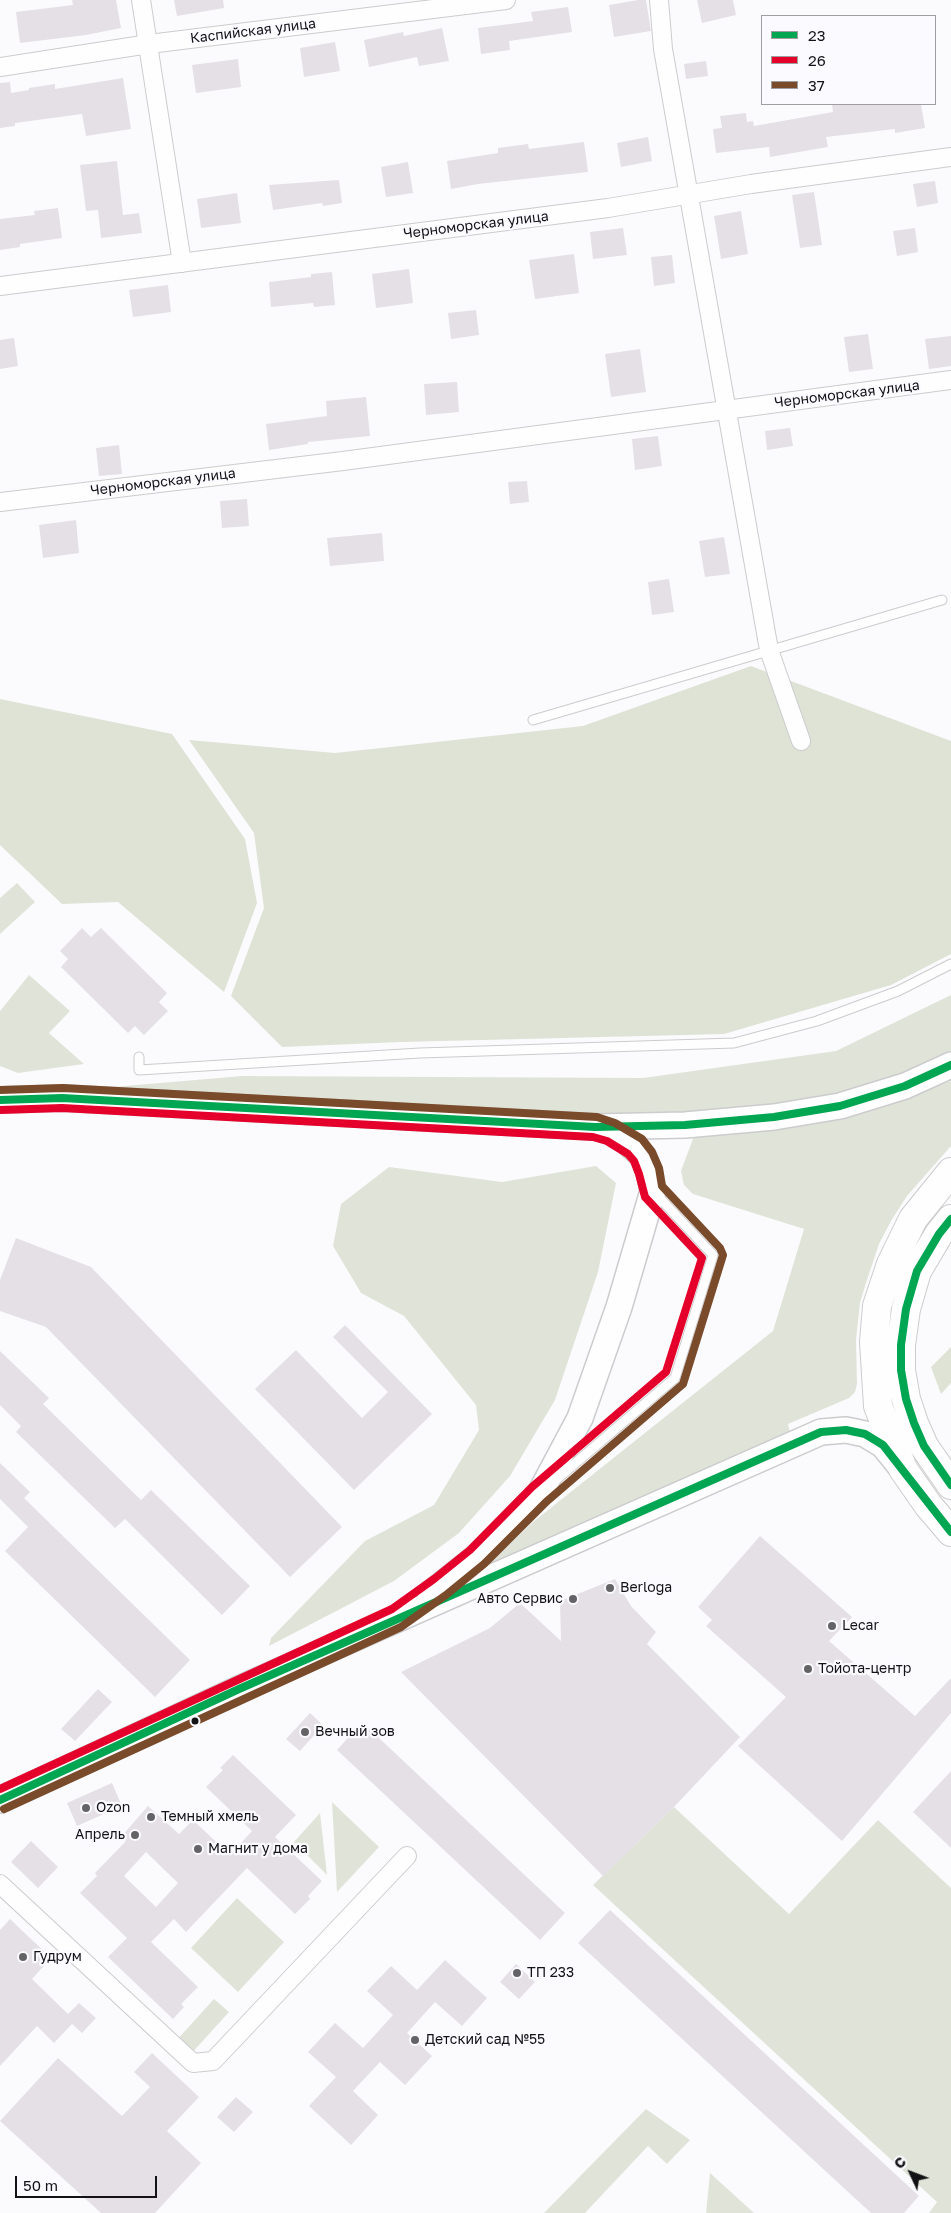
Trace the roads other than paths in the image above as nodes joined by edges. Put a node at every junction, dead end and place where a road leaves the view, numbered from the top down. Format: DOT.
graph roads {
  1 [pos="141,0"];
  2 [pos="506,0"];
  3 [pos="659,0"];
  4 [pos="149,44"];
  5 [pos="0,67"];
  6 [pos="951,157"];
  7 [pos="690,194"];
  8 [pos="182,263"];
  9 [pos="0,286"];
  10 [pos="951,380"];
  11 [pos="725,410"];
  12 [pos="0,502"];
  13 [pos="942,600"];
  14 [pos="769,650"];
  15 [pos="533,720"];
  16 [pos="801,741"];
  17 [pos="951,964"];
  18 [pos="139,1057"];
  19 [pos="951,1065"];
  20 [pos="0,1100"];
  21 [pos="595,1127"];
  22 [pos="951,1172"];
  23 [pos="653,1190"];
  24 [pos="951,1219"];
  25 [pos="903,1469"];
  26 [pos="951,1486"];
  27 [pos="539,1495"];
  28 [pos="951,1532"];
  29 [pos="397,1618"];
  30 [pos="0,1800"];
  31 [pos="407,1856"];
  32 [pos="0,1884"];
  1 -- 4 [label="street"];
  2 -- 4 [label="street, Каспийская улица"];
  3 -- 7 [label="street"];
  4 -- 5 [label="street, Каспийская улица"];
  4 -- 8 [label="street"];
  6 -- 7 [label="street, Черноморская улица"];
  7 -- 8 [label="street, Черноморская улица"];
  7 -- 11 [label="street"];
  8 -- 9 [label="street, Черноморская улица"];
  10 -- 11 [label="street, Черноморская улица"];
  11 -- 12 [label="street, Черноморская улица"];
  11 -- 14 [label="street"];
  13 -- 14 [label="lane"];
  14 -- 15 [label="lane"];
  14 -- 16 [label="street"];
  17 -- 18 [label="lane"];
  19 -- 21 [label="main road"];
  20 -- 21 [label="main road"];
  21 -- 23 [label="main road"];
  22 -- 25 [label="main road"];
  23 -- 27 [label="main road"];
  23 -- 27 [label="lane"];
  24 -- 26 [label="main road"];
  25 -- 28 [label="main road"];
  25 -- 29 [label="main road"];
  27 -- 29 [label="main road"];
  29 -- 30 [label="main road"];
  31 -- 32 [label="street"];
}
